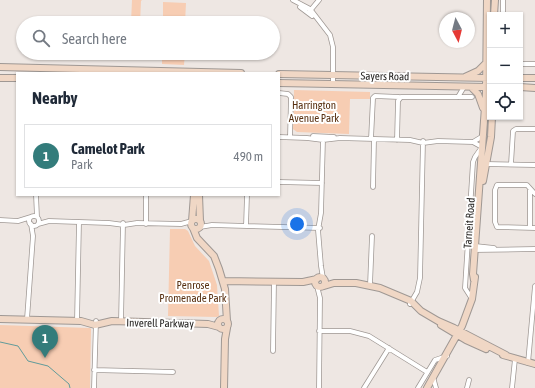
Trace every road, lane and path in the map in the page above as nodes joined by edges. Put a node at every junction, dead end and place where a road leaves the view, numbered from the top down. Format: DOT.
graph roads {
  1 [pos="318,0"];
  2 [pos="487,0"];
  3 [pos="494,0"];
  4 [pos="503,0"];
  5 [pos="295,1"];
  6 [pos="310,11"];
  7 [pos="494,12"];
  8 [pos="503,12"];
  9 [pos="485,64"];
  10 [pos="523,64"];
  11 [pos="535,64"];
  12 [pos="0,67"];
  13 [pos="166,72"];
  14 [pos="487,73"];
  15 [pos="280,74"];
  16 [pos="333,75"];
  17 [pos="0,78"];
  18 [pos="16,78"];
  19 [pos="461,78"];
  20 [pos="487,78"];
  21 [pos="523,78"];
  22 [pos="535,78"];
  23 [pos="280,83"];
  24 [pos="333,84"];
  25 [pos="468,87"];
  26 [pos="487,87"];
  27 [pos="523,88"];
  28 [pos="535,88"];
  29 [pos="280,93"];
  30 [pos="487,95"];
  31 [pos="458,97"];
  32 [pos="472,97"];
  33 [pos="399,98"];
  34 [pos="485,112"];
  35 [pos="492,120"];
  36 [pos="535,129"];
  37 [pos="483,136"];
  38 [pos="280,137"];
  39 [pos="290,137"];
  40 [pos="323,139"];
  41 [pos="372,139"];
  42 [pos="397,140"];
  43 [pos="423,142"];
  44 [pos="473,142"];
  45 [pos="482,147"];
  46 [pos="486,164"];
  47 [pos="511,164"];
  48 [pos="535,165"];
  49 [pos="280,182"];
  50 [pos="322,183"];
  51 [pos="373,187"];
  52 [pos="530,190"];
  53 [pos="535,194"];
  54 [pos="36,196"];
  55 [pos="146,196"];
  56 [pos="194,196"];
  57 [pos="199,196"];
  58 [pos="247,196"];
  59 [pos="478,204"];
  60 [pos="35,208"];
  61 [pos="31,217"];
  62 [pos="37,217"];
  63 [pos="0,220"];
  64 [pos="18,221"];
  65 [pos="49,221"];
  66 [pos="79,222"];
  67 [pos="31,224"];
  68 [pos="38,224"];
  69 [pos="123,224"];
  70 [pos="146,224"];
  71 [pos="196,224"];
  72 [pos="246,226"];
  73 [pos="320,228"];
  74 [pos="533,228"];
  75 [pos="33,236"];
  76 [pos="372,236"];
  77 [pos="476,248"];
  78 [pos="535,249"];
  79 [pos="274,281"];
  80 [pos="223,282"];
  81 [pos="320,282"];
  82 [pos="370,285"];
  83 [pos="535,286"];
  84 [pos="472,299"];
  85 [pos="411,303"];
  86 [pos="0,319"];
  87 [pos="534,319"];
  88 [pos="27,320"];
  89 [pos="79,321"];
  90 [pos="121,322"];
  91 [pos="96,323"];
  92 [pos="222,324"];
  93 [pos="319,330"];
  94 [pos="459,333"];
  95 [pos="389,348"];
  96 [pos="273,351"];
  97 [pos="447,356"];
  98 [pos="515,359"];
  99 [pos="532,364"];
  100 [pos="94,370"];
  101 [pos="173,372"];
  102 [pos="427,372"];
  103 [pos="433,378"];
  104 [pos="469,380"];
  105 [pos="318,387"];
  106 [pos="94,388"];
  107 [pos="224,388"];
  108 [pos="364,388"];
  109 [pos="418,388"];
  110 [pos="427,388"];
  111 [pos="436,388"];
  112 [pos="467,388"];
  113 [pos="512,388"];
  1 -- 6 [label="street"];
  2 -- 9 [label="main road, Tarneit Road"];
  3 -- 7 [label="main road"];
  4 -- 8 [label="street"];
  5 -- 6 [label="street"];
  6 -- 16 [label="street"];
  9 -- 14 [label="main road, Tarneit Road"];
  9 -- 19 [label="main road"];
  10 -- 11 [label="street"];
  12 -- 13 [label="main road"];
  15 -- 16 [label="main road, Sayers Road"];
  16 -- 19 [label="main road, Sayers Road"];
  16 -- 24 [label="street"];
  17 -- 18 [label="main road"];
  19 -- 20 [label="main road, Sayers Road"];
  21 -- 22 [label="main road"];
  23 -- 24 [label="main road, Sayers Road"];
  24 -- 25 [label="main road, Sayers Road"];
  25 -- 26 [label="main road, Sayers Road"];
  25 -- 31 [label="street"];
  25 -- 34 [label="main road"];
  27 -- 28 [label="main road"];
  29 -- 39 [label="street"];
  30 -- 34 [label="main road, Tarneit Road"];
  31 -- 32 [label="street"];
  31 -- 33 [label="street"];
  33 -- 41 [label="street"];
  33 -- 42 [label="street"];
  34 -- 37 [label="main road, Tarneit Road"];
  35 -- 46 [label="main road, Tarneit Road"];
  36 -- 47 [label="street"];
  37 -- 44 [label="street"];
  37 -- 45 [label="main road, Tarneit Road"];
  38 -- 39 [label="street"];
  39 -- 40 [label="street"];
  40 -- 41 [label="street"];
  40 -- 50 [label="street"];
  41 -- 42 [label="street"];
  41 -- 51 [label="street"];
  42 -- 43 [label="street"];
  43 -- 44 [label="street"];
  43 -- 85 [label="street"];
  44 -- 45 [label="street"];
  45 -- 59 [label="main road, Tarneit Road"];
  45 -- 84 [label="street, Tarneit Road"];
  46 -- 47 [label="street"];
  46 -- 59 [label="main road, Tarneit Road"];
  47 -- 48 [label="street"];
  49 -- 50 [label="street"];
  50 -- 73 [label="street"];
  52 -- 53 [label="street"];
  52 -- 74 [label="street"];
  52 -- 74 [label="street"];
  54 -- 60 [label="street"];
  55 -- 70 [label="street"];
  56 -- 71 [label="main road"];
  57 -- 71 [label="main road"];
  58 -- 72 [label="street"];
  59 -- 77 [label="main road, Tarneit Road"];
  60 -- 61 [label="street"];
  60 -- 62 [label="street"];
  61 -- 62 [label="street"];
  61 -- 64 [label="street"];
  61 -- 67 [label="street"];
  62 -- 65 [label="street"];
  62 -- 68 [label="street"];
  63 -- 64 [label="street"];
  64 -- 67 [label="street"];
  65 -- 66 [label="street"];
  65 -- 68 [label="street"];
  66 -- 69 [label="street"];
  66 -- 89 [label="street"];
  67 -- 68 [label="street"];
  67 -- 75 [label="street"];
  68 -- 75 [label="street"];
  69 -- 70 [label="street"];
  69 -- 90 [label="street"];
  70 -- 71 [label="street"];
  71 -- 72 [label="street"];
  71 -- 80 [label="main road"];
  72 -- 73 [label="street"];
  73 -- 81 [label="street"];
  75 -- 88 [label="street"];
  76 -- 82 [label="street"];
  77 -- 78 [label="street"];
  77 -- 84 [label="main road, Tarneit Road"];
  79 -- 80 [label="main road"];
  79 -- 81 [label="main road"];
  79 -- 96 [label="street"];
  80 -- 92 [label="main road"];
  81 -- 82 [label="main road"];
  81 -- 93 [label="street"];
  82 -- 85 [label="main road"];
  83 -- 87 [label="street"];
  84 -- 94 [label="main road, Tarneit Road"];
  85 -- 94 [label="main road"];
  86 -- 88 [label="main road, Inverell Parkway"];
  87 -- 99 [label="street"];
  88 -- 89 [label="main road, Inverell Parkway"];
  89 -- 91 [label="main road, Inverell Parkway"];
  90 -- 91 [label="main road, Inverell Parkway"];
  90 -- 92 [label="main road, Inverell Parkway"];
  91 -- 100 [label="street"];
  92 -- 107 [label="main road"];
  93 -- 95 [label="street"];
  93 -- 105 [label="street"];
  94 -- 97 [label="main road, Tarneit Road"];
  94 -- 98 [label="main road"];
  95 -- 102 [label="street"];
  95 -- 108 [label="street"];
  97 -- 102 [label="street, Tarneit Road"];
  97 -- 103 [label="main road, Tarneit Road"];
  98 -- 99 [label="main road"];
  98 -- 113 [label="street"];
  100 -- 101 [label="street"];
  100 -- 106 [label="street"];
  102 -- 109 [label="street, Tarneit Road"];
  103 -- 110 [label="main road, Tarneit Road"];
  103 -- 111 [label="street"];
  104 -- 112 [label="street"];
}
